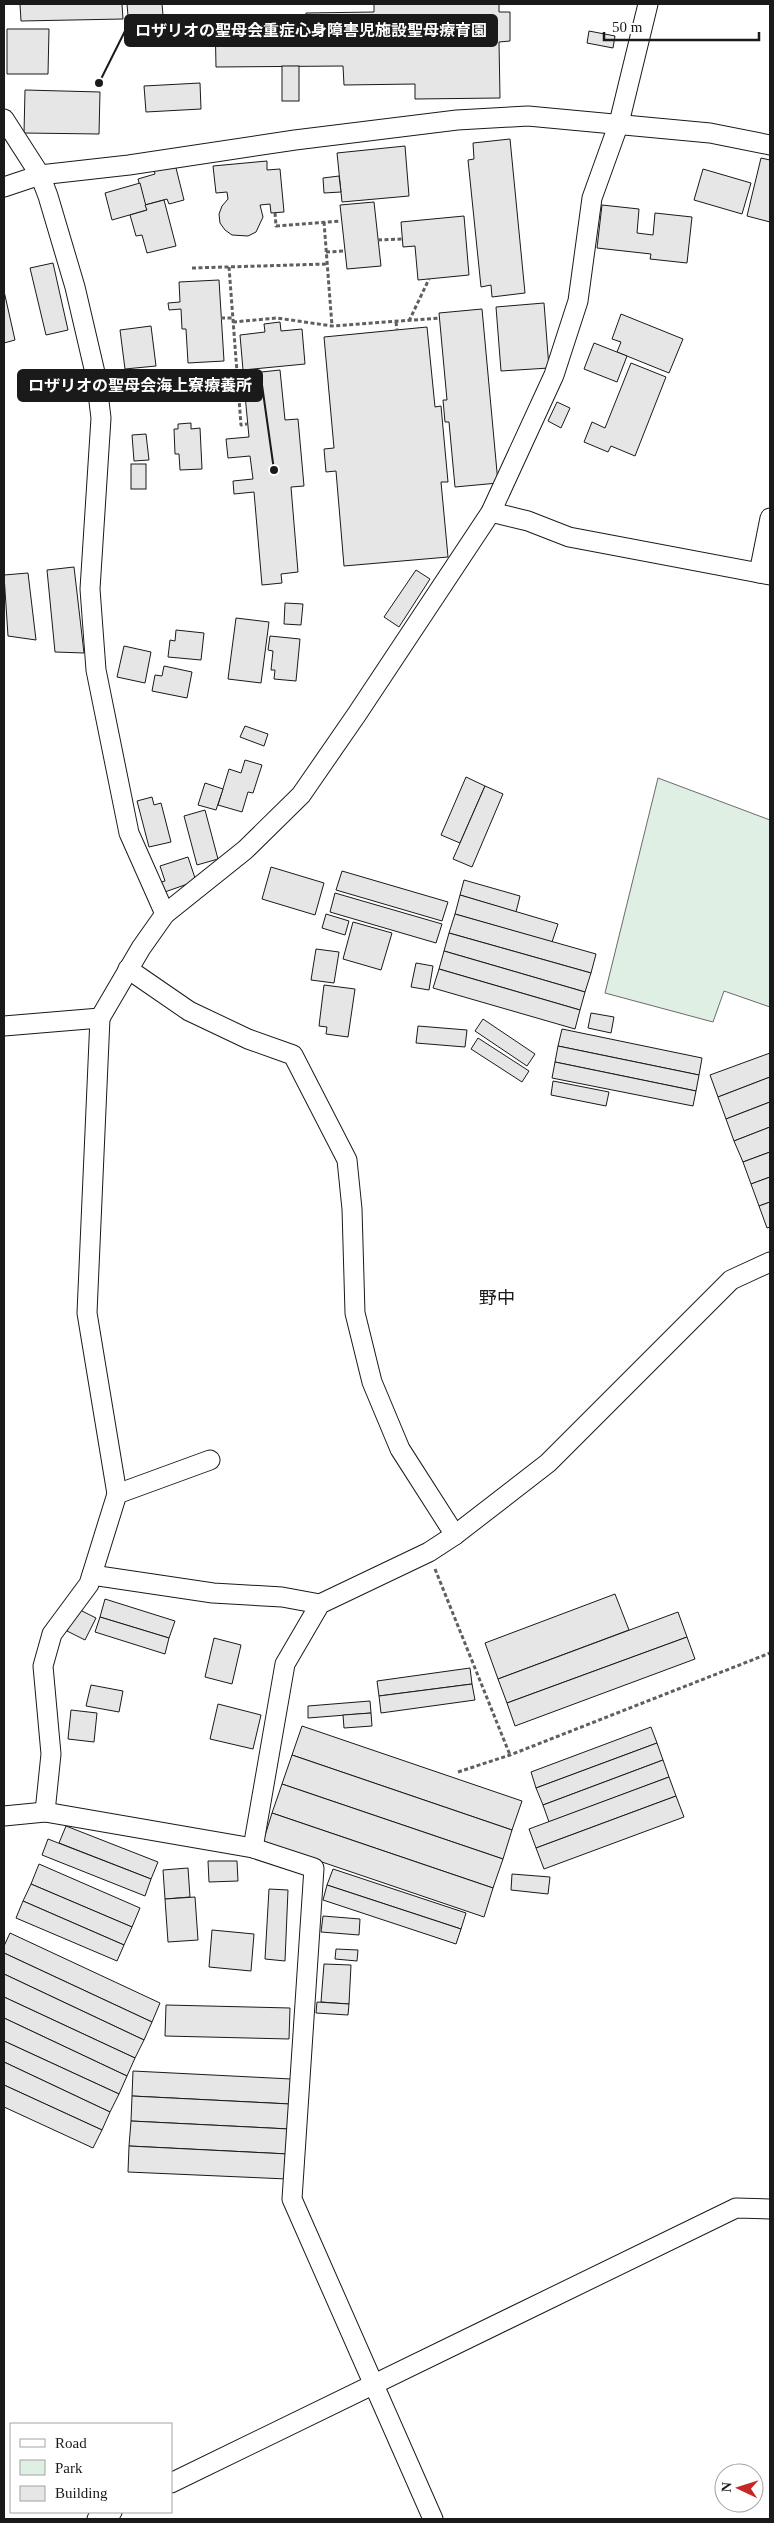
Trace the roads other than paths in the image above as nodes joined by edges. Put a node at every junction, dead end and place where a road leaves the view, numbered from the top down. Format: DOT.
graph roads {
  1 [pos="648,4"];
  2 [pos="4,119"];
  3 [pos="619,122"];
  4 [pos="770,146"];
  5 [pos="40,175"];
  6 [pos="4,186"];
  7 [pos="491,512"];
  8 [pos="770,518"];
  9 [pos="765,574"];
  10 [pos="165,914"];
  11 [pos="128,969"];
  12 [pos="100,1018"];
  13 [pos="4,1026"];
  14 [pos="770,1262"];
  15 [pos="210,1460"];
  16 [pos="117,1494"];
  17 [pos="455,1535"];
  18 [pos="92,1575"];
  19 [pos="320,1604"];
  20 [pos="45,1812"];
  21 [pos="4,1816"];
  22 [pos="253,1848"];
  23 [pos="770,2209"];
  24 [pos="375,2384"];
  25 [pos="172,2483"];
  26 [pos="110,2513"];
  27 [pos="97,2519"];
  28 [pos="433,2519"];
  1 -- 3 [label="street"];
  2 -- 5 [label="street"];
  3 -- 4 [label="street"];
  3 -- 5 [label="street"];
  3 -- 7 [label="street"];
  5 -- 6 [label="street"];
  5 -- 10 [label="street"];
  7 -- 9 [label="street"];
  7 -- 10 [label="street"];
  8 -- 9 [label="street"];
  10 -- 11 [label="street"];
  11 -- 12 [label="street"];
  11 -- 17 [label="street"];
  12 -- 13 [label="street"];
  12 -- 16 [label="street"];
  14 -- 17 [label="street"];
  15 -- 16 [label="street"];
  16 -- 18 [label="street"];
  17 -- 19 [label="street"];
  18 -- 19 [label="street"];
  18 -- 20 [label="street"];
  19 -- 22 [label="street"];
  20 -- 21 [label="street"];
  20 -- 22 [label="street"];
  22 -- 24 [label="street"];
  23 -- 24 [label="street"];
  24 -- 25 [label="street"];
  24 -- 28 [label="street"];
  26 -- 27 [label="street"];
}
